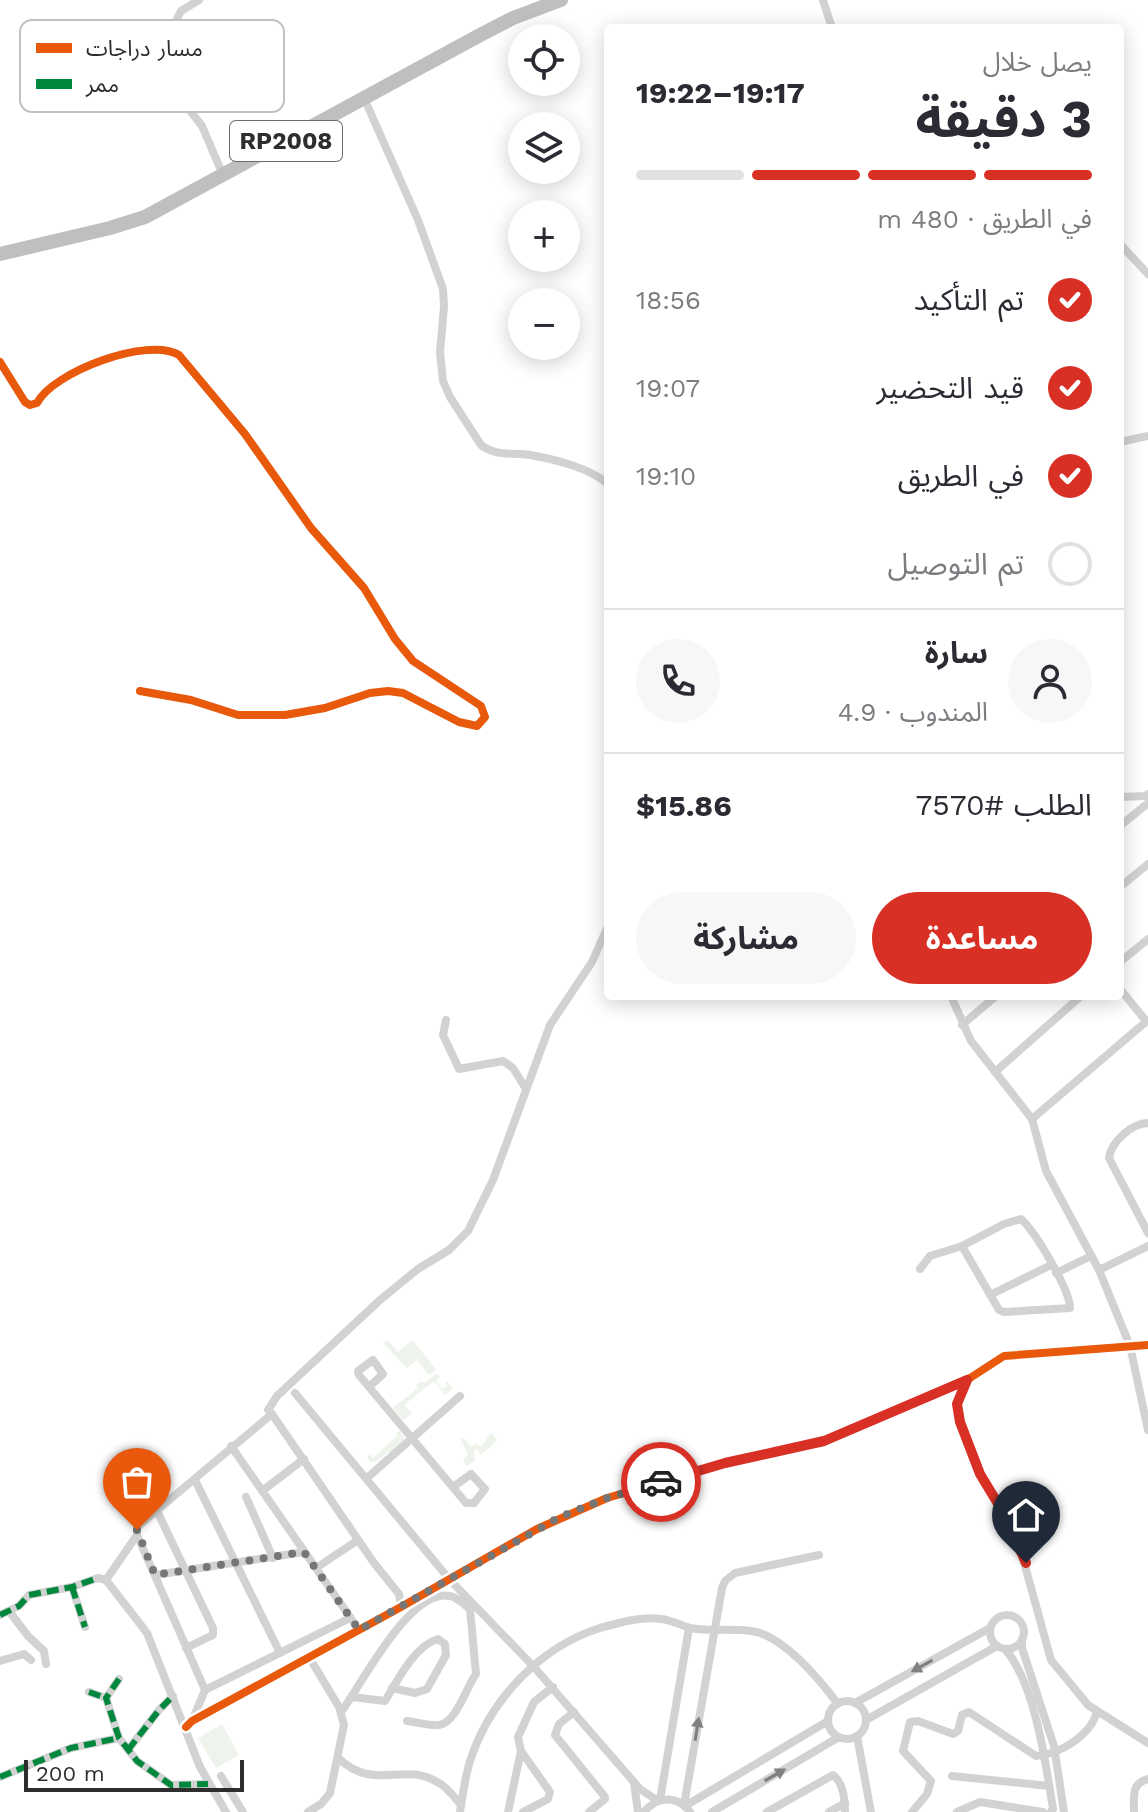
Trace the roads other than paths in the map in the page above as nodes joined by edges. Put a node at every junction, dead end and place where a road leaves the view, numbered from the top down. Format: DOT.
graph roads {
  1 [pos="199,0"];
  2 [pos="561,0"];
  3 [pos="823,0"];
  4 [pos="176,20"];
  5 [pos="831,24"];
  6 [pos="364,98"];
  7 [pos="191,112"];
  8 [pos="223,176"];
  9 [pos="1124,248"];
  10 [pos="0,254"];
  11 [pos="1148,274"];
  12 [pos="0,362"];
  13 [pos="1148,436"];
  14 [pos="1124,441"];
  15 [pos="604,482"];
  16 [pos="140,691"];
  17 [pos="1124,797"];
  18 [pos="1147,798"];
  19 [pos="1124,822"];
  20 [pos="1148,864"];
  21 [pos="1124,884"];
  22 [pos="604,935"];
  23 [pos="1148,939"];
  24 [pos="1124,959"];
  25 [pos="1124,994"];
  26 [pos="953,1000"];
  27 [pos="991,1000"];
  28 [pos="1076,1000"];
  29 [pos="446,1020"];
  30 [pos="1147,1020"];
  31 [pos="962,1025"];
  32 [pos="995,1072"];
  33 [pos="526,1089"];
  34 [pos="1032,1119"];
  35 [pos="1148,1123"];
  36 [pos="1148,1233"];
  37 [pos="962,1246"];
  38 [pos="1148,1246"];
  39 [pos="1091,1256"];
  40 [pos="920,1269"];
  41 [pos="1053,1269"];
  42 [pos="1099,1270"];
  43 [pos="990,1295"];
  44 [pos="1148,1345"];
  45 [pos="1130,1346"];
  46 [pos="967,1380"];
  47 [pos="369,1387"];
  48 [pos="295,1393"];
  49 [pos="460,1396"];
  50 [pos="272,1414"];
  51 [pos="1147,1418"];
  52 [pos="1148,1430"];
  53 [pos="412,1439"];
  54 [pos="231,1446"];
  55 [pos="304,1459"];
  56 [pos="367,1478"];
  57 [pos="195,1480"];
  58 [pos="453,1487"];
  59 [pos="262,1491"];
  60 [pos="246,1497"];
  61 [pos="157,1511"];
  62 [pos="137,1535"];
  63 [pos="358,1540"];
  64 [pos="304,1552"];
  65 [pos="819,1555"];
  66 [pos="273,1558"];
  67 [pos="236,1564"];
  68 [pos="316,1568"];
  69 [pos="185,1571"];
  70 [pos="155,1575"];
  71 [pos="106,1580"];
  72 [pos="450,1580"];
  73 [pos="72,1587"];
  74 [pos="401,1607"];
  75 [pos="4,1613"];
  76 [pos="350,1618"];
  77 [pos="1039,1619"];
  78 [pos="1021,1624"];
  79 [pos="85,1627"];
  80 [pos="689,1628"];
  81 [pos="990,1628"];
  82 [pos="714,1629"];
  83 [pos="359,1630"];
  84 [pos="1022,1639"];
  85 [pos="186,1648"];
  86 [pos="1001,1648"];
  87 [pos="280,1653"];
  88 [pos="309,1657"];
  89 [pos="31,1660"];
  90 [pos="0,1661"];
  91 [pos="46,1664"];
  92 [pos="534,1667"];
  93 [pos="119,1679"];
  94 [pos="553,1687"];
  95 [pos="392,1688"];
  96 [pos="205,1690"];
  97 [pos="89,1692"];
  98 [pos="173,1696"];
  99 [pos="352,1697"];
  100 [pos="106,1698"];
  101 [pos="855,1703"];
  102 [pos="838,1704"];
  103 [pos="341,1712"];
  104 [pos="574,1712"];
  105 [pos="1097,1712"];
  106 [pos="866,1720"];
  107 [pos="407,1721"];
  108 [pos="828,1721"];
  109 [pos="189,1724"];
  110 [pos="857,1736"];
  111 [pos="839,1737"];
  112 [pos="119,1738"];
  113 [pos="1148,1743"];
  114 [pos="128,1750"];
  115 [pos="521,1751"];
  116 [pos="1050,1753"];
  117 [pos="338,1758"];
  118 [pos="221,1776"];
  119 [pos="952,1776"];
  120 [pos="0,1777"];
  121 [pos="1148,1780"];
  122 [pos="634,1782"];
  123 [pos="208,1784"];
  124 [pos="1049,1786"];
  125 [pos="659,1800"];
  126 [pos="845,1807"];
  127 [pos="461,1808"];
  128 [pos="686,1808"];
  129 [pos="226,1812"];
  130 [pos="243,1812"];
  131 [pos="308,1812"];
  132 [pos="508,1812"];
  133 [pos="523,1812"];
  134 [pos="589,1812"];
  135 [pos="641,1812"];
  136 [pos="712,1812"];
  137 [pos="767,1812"];
  138 [pos="829,1812"];
  139 [pos="871,1812"];
  140 [pos="912,1812"];
  141 [pos="957,1812"];
  142 [pos="1043,1812"];
  143 [pos="1051,1812"];
  144 [pos="1064,1812"];
  145 [pos="1134,1812"];
  1 -- 4 [label="street"];
  2 -- 6 [label="highway, RP2008"];
  3 -- 5 [label="street"];
  6 -- 8 [label="highway, RP2008"];
  6 -- 15 [label="street"];
  7 -- 8 [label="street"];
  8 -- 10 [label="highway, RP2008"];
  9 -- 11 [label="street"];
  12 -- 16 [label="street"];
  13 -- 14 [label="street"];
  17 -- 18 [label="street"];
  18 -- 19 [label="street"];
  20 -- 21 [label="street"];
  22 -- 33 [label="street"];
  23 -- 24 [label="street"];
  25 -- 30 [label="street"];
  26 -- 31 [label="street"];
  27 -- 31 [label="street"];
  28 -- 32 [label="street"];
  29 -- 33 [label="street"];
  30 -- 34 [label="street"];
  31 -- 32 [label="street"];
  32 -- 34 [label="street"];
  33 -- 50 [label="street"];
  34 -- 39 [label="street"];
  35 -- 36 [label="street"];
  37 -- 40 [label="street"];
  37 -- 41 [label="street"];
  37 -- 43 [label="street"];
  38 -- 42 [label="street"];
  39 -- 41 [label="street"];
  39 -- 42 [label="street"];
  41 -- 43 [label="street"];
  41 -- 43 [label="street"];
  42 -- 45 [label="street"];
  44 -- 45 [label="street"];
  45 -- 46 [label="street"];
  45 -- 51 [label="street"];
  46 -- 72 [label="street"];
  46 -- 77 [label="street"];
  47 -- 53 [label="street"];
  48 -- 56 [label="street"];
  49 -- 53 [label="street"];
  50 -- 54 [label="street"];
  50 -- 55 [label="street"];
  51 -- 52 [label="street"];
  53 -- 56 [label="street"];
  53 -- 58 [label="street"];
  54 -- 57 [label="street"];
  54 -- 59 [label="street"];
  55 -- 59 [label="street"];
  55 -- 63 [label="street"];
  56 -- 72 [label="street"];
  57 -- 61 [label="street"];
  57 -- 67 [label="street"];
  59 -- 64 [label="street"];
  60 -- 66 [label="street"];
  61 -- 62 [label="street"];
  61 -- 69 [label="street"];
  62 -- 70 [label="street"];
  62 -- 71 [label="street"];
  63 -- 68 [label="street"];
  63 -- 74 [label="street"];
  64 -- 66 [label="street"];
  64 -- 68 [label="street"];
  65 -- 82 [label="street"];
  66 -- 67 [label="street"];
  67 -- 69 [label="street"];
  67 -- 87 [label="street"];
  68 -- 76 [label="street"];
  69 -- 70 [label="street"];
  69 -- 85 [label="street"];
  70 -- 85 [label="street"];
  71 -- 73 [label="street"];
  71 -- 98 [label="street"];
  72 -- 74 [label="street"];
  72 -- 92 [label="street"];
  73 -- 75 [label="street"];
  73 -- 79 [label="street"];
  74 -- 83 [label="street"];
  75 -- 91 [label="street"];
  76 -- 83 [label="street"];
  76 -- 87 [label="street"];
  77 -- 78 [label="street"];
  77 -- 105 [label="street"];
  78 -- 81 [label="street"];
  78 -- 84 [label="street"];
  80 -- 82 [label="street"];
  80 -- 92 [label="street"];
  80 -- 125 [label="street"];
  81 -- 86 [label="street"];
  81 -- 101 [label="street, one-way"];
  82 -- 102 [label="street"];
  128 -- 82 [label="street, one-way"];
  83 -- 88 [label="street"];
  84 -- 86 [label="street"];
  84 -- 116 [label="street"];
  85 -- 96 [label="street"];
  86 -- 106 [label="street"];
  86 -- 116 [label="street"];
  87 -- 96 [label="street"];
  88 -- 103 [label="street"];
  88 -- 109 [label="street"];
  89 -- 90 [label="street"];
  92 -- 94 [label="street"];
  92 -- 127 [label="street"];
  93 -- 100 [label="street"];
  94 -- 104 [label="street"];
  94 -- 115 [label="street"];
  95 -- 95 [label="street"];
  95 -- 99 [label="street"];
  96 -- 109 [label="street"];
  97 -- 100 [label="street"];
  98 -- 109 [label="street"];
  98 -- 114 [label="street"];
  99 -- 103 [label="street"];
  99 -- 107 [label="street"];
  100 -- 112 [label="street"];
  101 -- 102 [label="street"];
  101 -- 106 [label="street"];
  102 -- 108 [label="street"];
  103 -- 117 [label="street"];
  104 -- 122 [label="street"];
  104 -- 134 [label="street"];
  105 -- 113 [label="street"];
  105 -- 116 [label="street"];
  106 -- 110 [label="street"];
  108 -- 111 [label="street"];
  108 -- 128 [label="street"];
  109 -- 123 [label="street"];
  110 -- 111 [label="street"];
  110 -- 139 [label="street"];
  136 -- 111 [label="street, one-way"];
  112 -- 114 [label="street"];
  112 -- 120 [label="street"];
  114 -- 123 [label="street"];
  115 -- 132 [label="street"];
  115 -- 133 [label="street"];
  116 -- 124 [label="street"];
  116 -- 140 [label="street"];
  116 -- 144 [label="street"];
  117 -- 127 [label="street"];
  117 -- 131 [label="street"];
  118 -- 130 [label="street"];
  119 -- 124 [label="street"];
  121 -- 145 [label="street"];
  122 -- 125 [label="street"];
  122 -- 135 [label="street"];
  123 -- 129 [label="street"];
  124 -- 143 [label="street"];
  125 -- 128 [label="street"];
  125 -- 135 [label="street"];
  126 -- 137 [label="street"];
  126 -- 138 [label="street"];
  141 -- 142 [label="street"];
}
